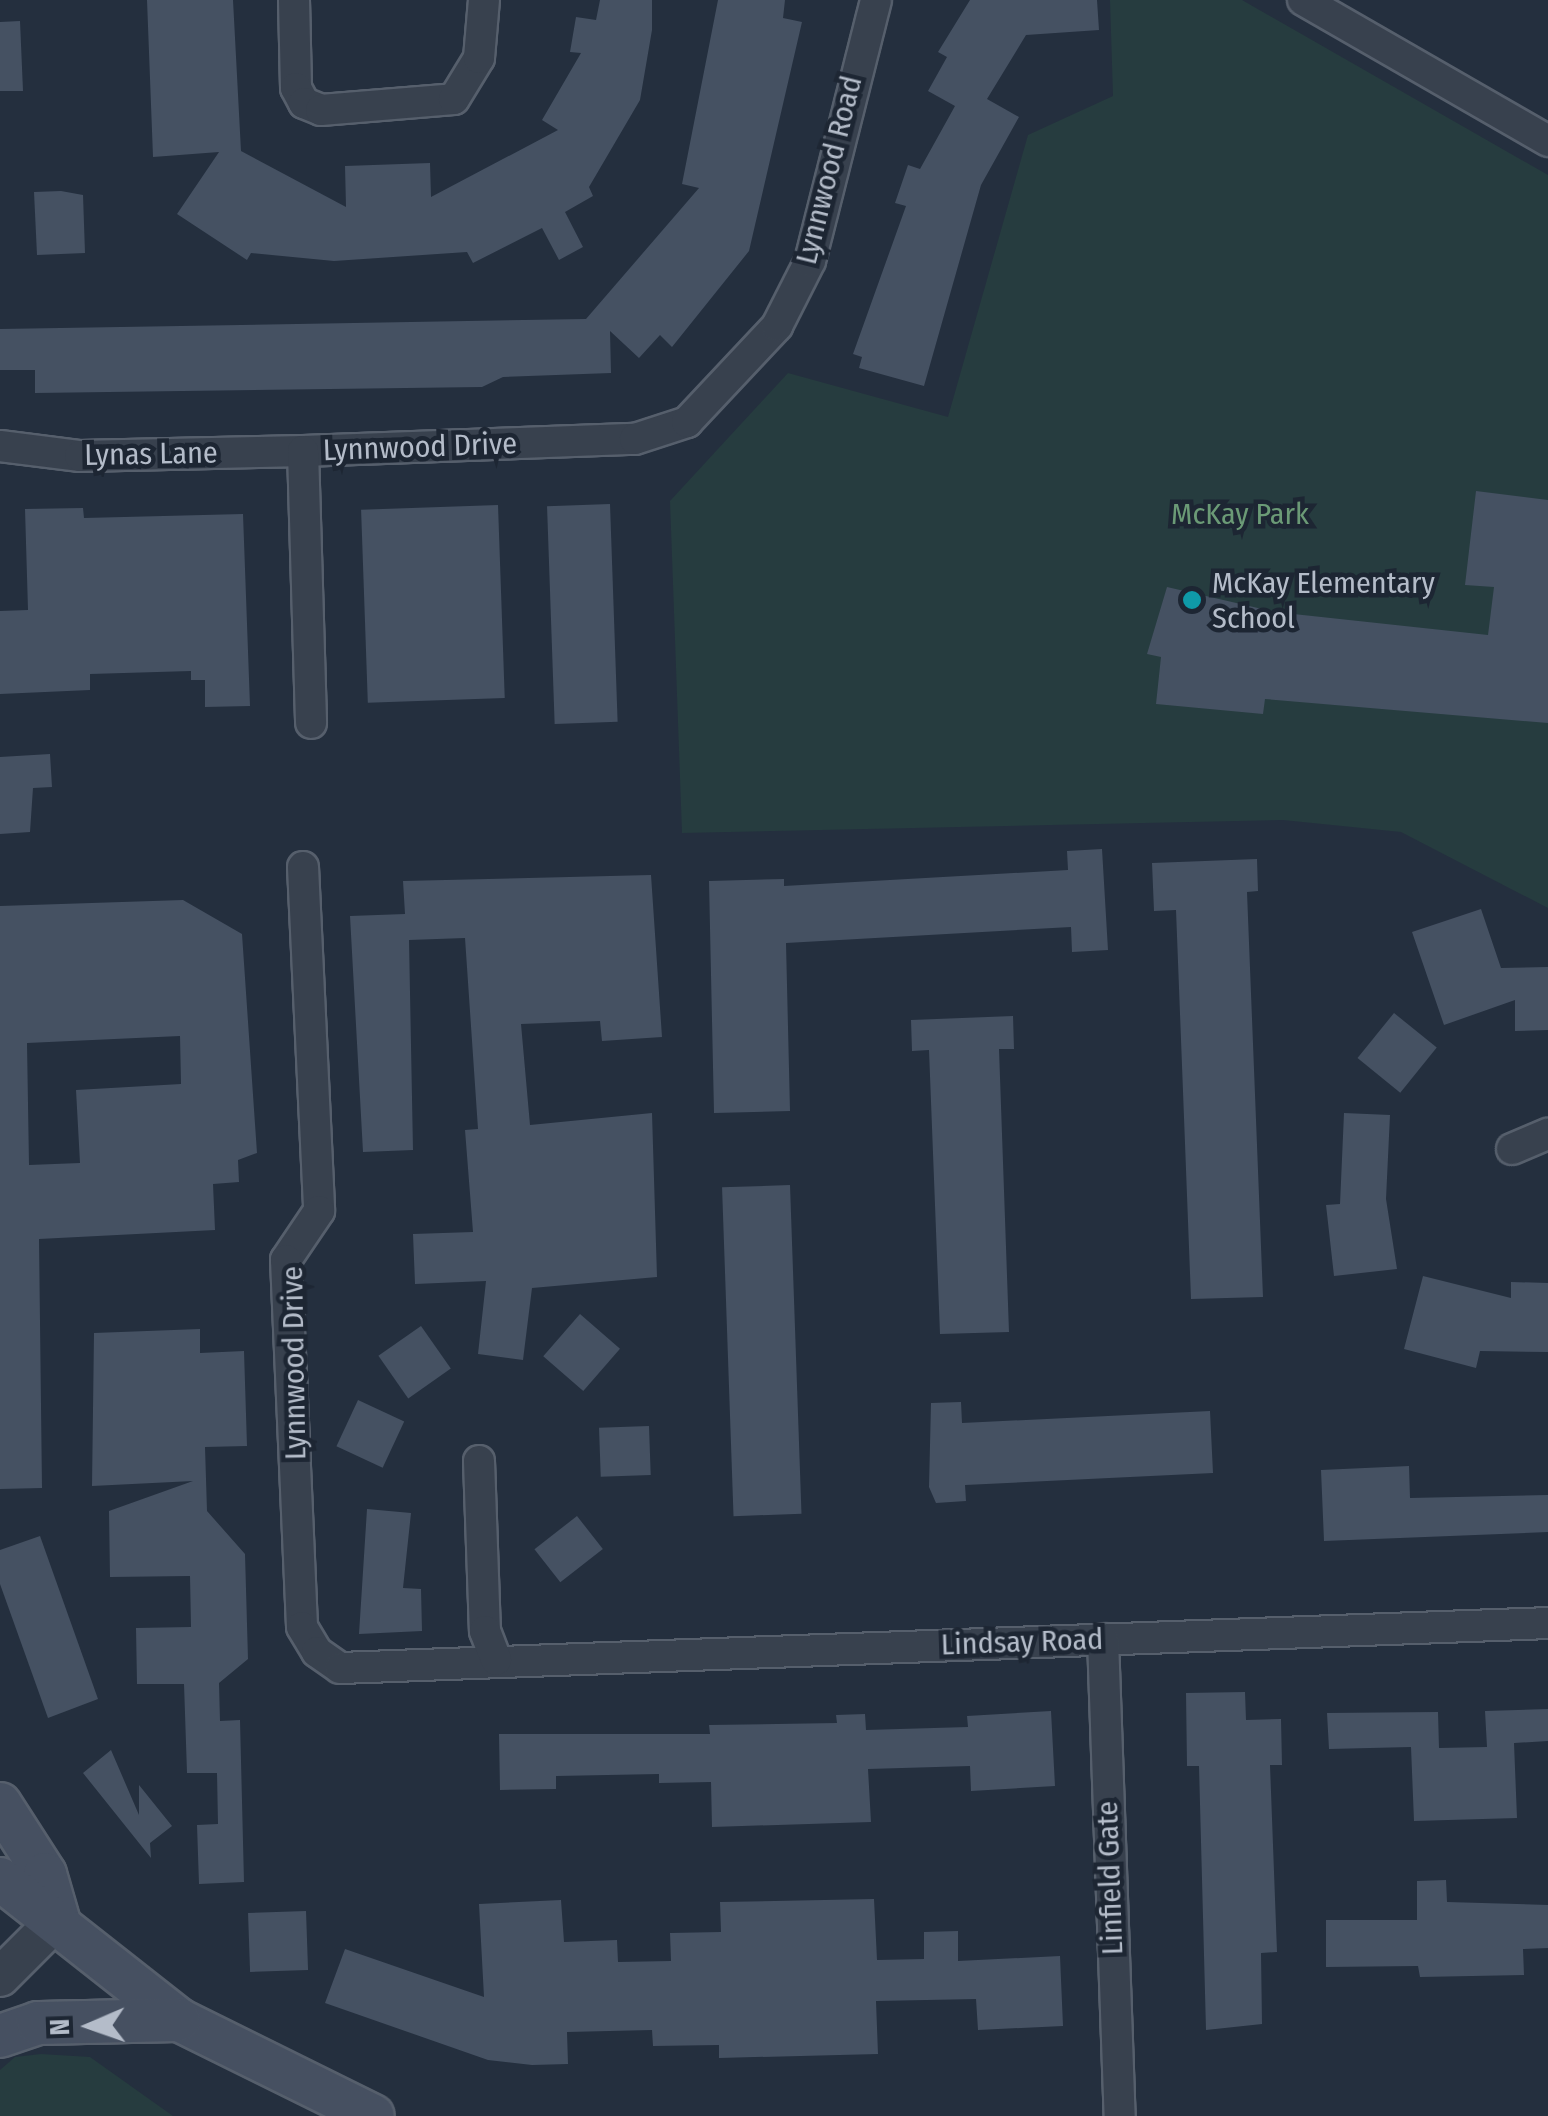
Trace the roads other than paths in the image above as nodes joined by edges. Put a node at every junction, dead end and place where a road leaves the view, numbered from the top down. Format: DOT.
graph roads {
  1 [pos="294,0"];
  2 [pos="484,0"];
  3 [pos="876,0"];
  4 [pos="1302,0"];
  5 [pos="1548,141"];
  6 [pos="687,422"];
  7 [pos="0,446"];
  8 [pos="303,451"];
  9 [pos="311,724"];
  10 [pos="303,868"];
  11 [pos="1548,1134"];
  12 [pos="1512,1148"];
  13 [pos="479,1462"];
  14 [pos="1548,1624"];
  15 [pos="302,1627"];
  16 [pos="1103,1639"];
  17 [pos="496,1660"];
  18 [pos="0,1804"];
  19 [pos="0,1878"];
  20 [pos="58,1919"];
  21 [pos="0,1977"];
  22 [pos="179,2020"];
  23 [pos="0,2036"];
  24 [pos="373,2116"];
  25 [pos="1120,2116"];
  1 -- 2 [label="street"];
  3 -- 6 [label="street, Lynnwood Road"];
  4 -- 5 [label="street"];
  6 -- 8 [label="street, Lynnwood Drive"];
  7 -- 8 [label="street, Lynas Lane"];
  8 -- 9 [label="street, Lynnwood Drive"];
  10 -- 15 [label="street, Lynnwood Drive"];
  11 -- 12 [label="street"];
  13 -- 17 [label="street"];
  14 -- 16 [label="street, Lindsay Road"];
  15 -- 17 [label="street, Lindsay Road"];
  16 -- 17 [label="street, Lindsay Road"];
  16 -- 25 [label="street, Linfield Gate"];
  18 -- 20 [label="main road"];
  19 -- 20 [label="main road"];
  20 -- 21 [label="street"];
  20 -- 22 [label="main road"];
  22 -- 23 [label="main road"];
  22 -- 24 [label="main road"];
}
